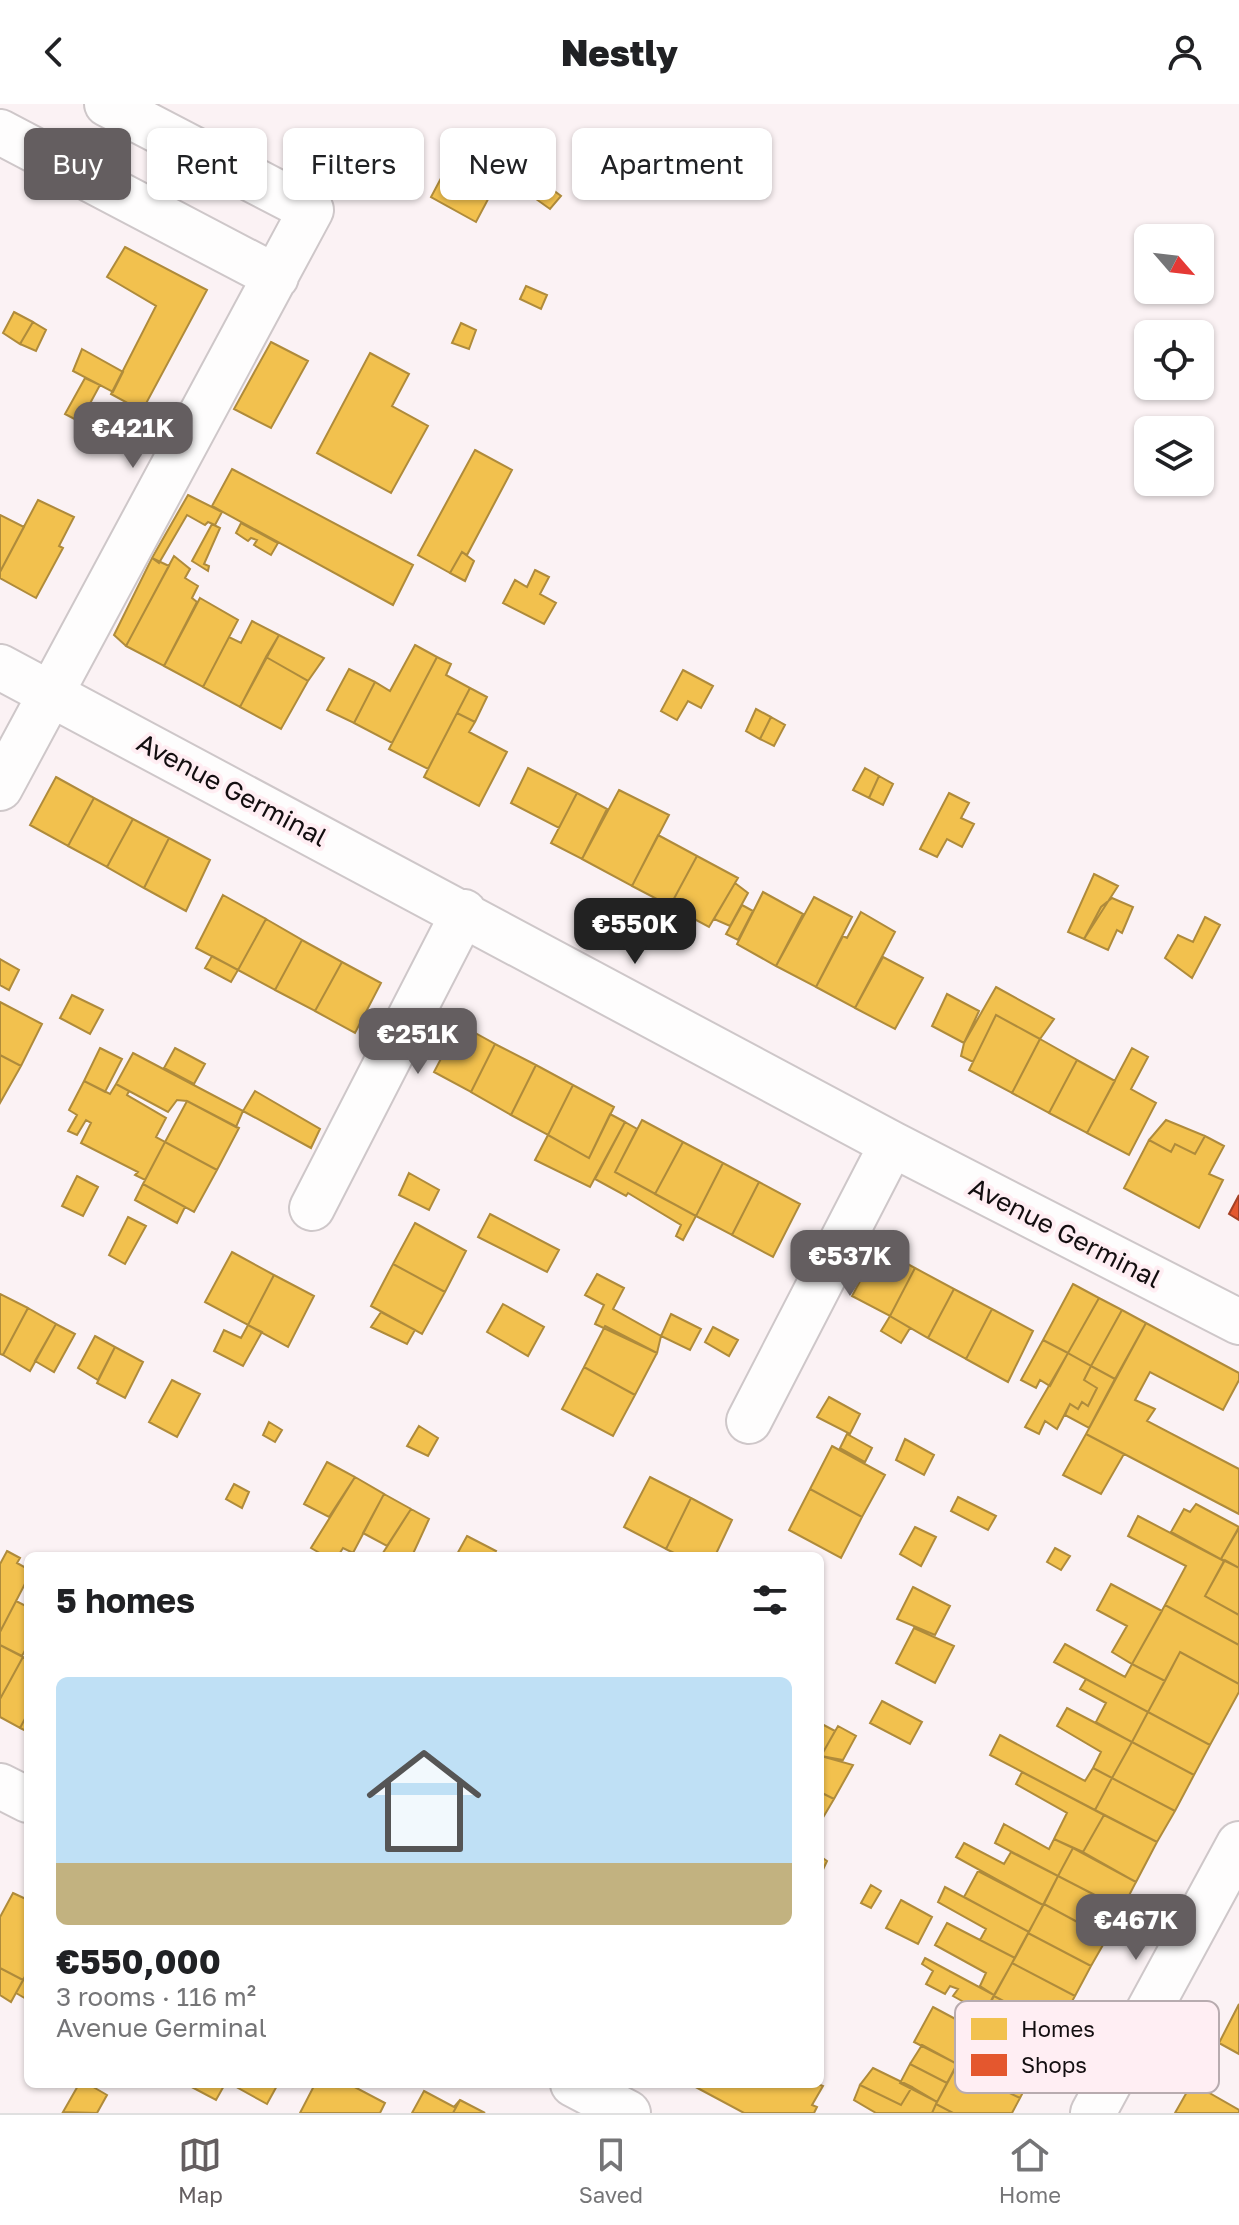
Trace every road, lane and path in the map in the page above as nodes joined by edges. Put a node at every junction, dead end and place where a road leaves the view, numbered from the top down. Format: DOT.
graph roads {
  1 [pos="107,104"];
  2 [pos="0,132"];
  3 [pos="276,277"];
  4 [pos="0,667"];
  5 [pos="51,695"];
  6 [pos="0,788"];
  7 [pos="464,912"];
  8 [pos="892,1144"];
  9 [pos="312,1208"];
  10 [pos="1239,1322"];
  11 [pos="749,1421"];
  12 [pos="0,1786"];
  13 [pos="24,1798"];
  14 [pos="1239,1844"];
  15 [pos="1154,2001"];
  16 [pos="581,2088"];
  17 [pos="1104,2093"];
  18 [pos="628,2113"];
  19 [pos="1093,2113"];
  1 -- 3 [label="street"];
  2 -- 3 [label="street"];
  3 -- 5 [label="street"];
  4 -- 5 [label="street, Avenue Germinal"];
  5 -- 6 [label="street"];
  5 -- 7 [label="street, Avenue Germinal"];
  7 -- 8 [label="street, Avenue Germinal"];
  7 -- 9 [label="street"];
  8 -- 10 [label="street, Avenue Germinal"];
  8 -- 11 [label="street"];
  12 -- 13 [label="street"];
  14 -- 15 [label="street"];
  16 -- 18 [label="street"];
  17 -- 19 [label="street"];
}
